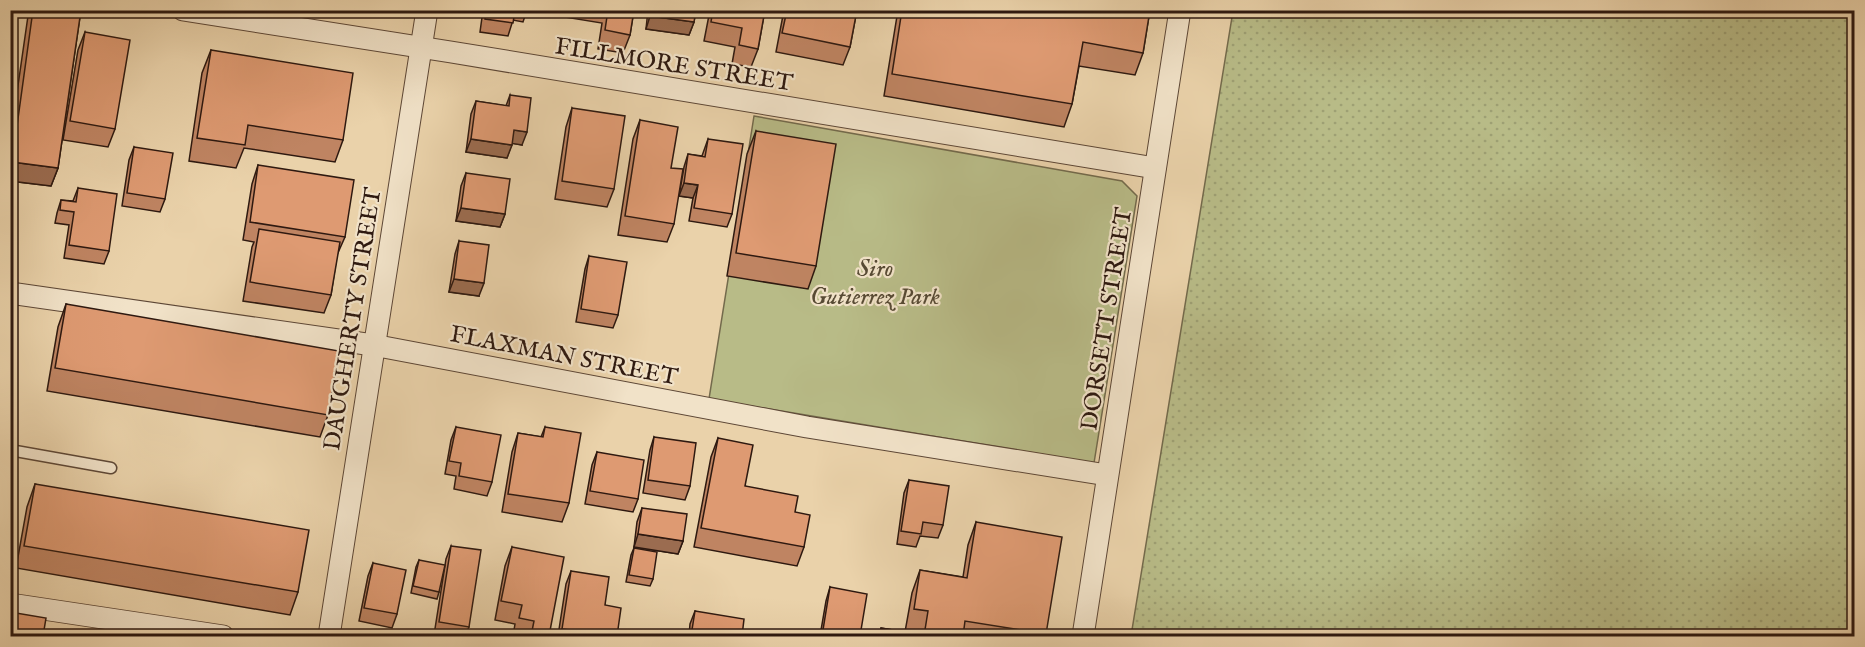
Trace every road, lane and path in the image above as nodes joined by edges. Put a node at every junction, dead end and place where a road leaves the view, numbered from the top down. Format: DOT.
graph roads {
  1 [pos="183,10"];
  2 [pos="427,10"];
  3 [pos="1180,10"];
  4 [pos="420,47"];
  5 [pos="1155,168"];
  6 [pos="10,293"];
  7 [pos="373,345"];
  8 [pos="10,450"];
  9 [pos="111,468"];
  10 [pos="1107,475"];
  11 [pos="10,604"];
  12 [pos="223,636"];
  13 [pos="329,636"];
  14 [pos="1083,636"];
  1 -- 4 [label="street, FILLMORE STREET"];
  2 -- 4 [label="street, DAUGHERTY STREET"];
  3 -- 5 [label="street, DORSETT STREET"];
  4 -- 5 [label="street, FILLMORE STREET"];
  4 -- 7 [label="street, DAUGHERTY STREET"];
  5 -- 10 [label="street, DORSETT STREET"];
  6 -- 7 [label="street, FLAXMAN STREET"];
  7 -- 10 [label="street, FLAXMAN STREET"];
  7 -- 13 [label="street, DAUGHERTY STREET"];
  8 -- 9 [label="lane"];
  10 -- 14 [label="street, DORSETT STREET"];
  11 -- 12 [label="street"];
}
